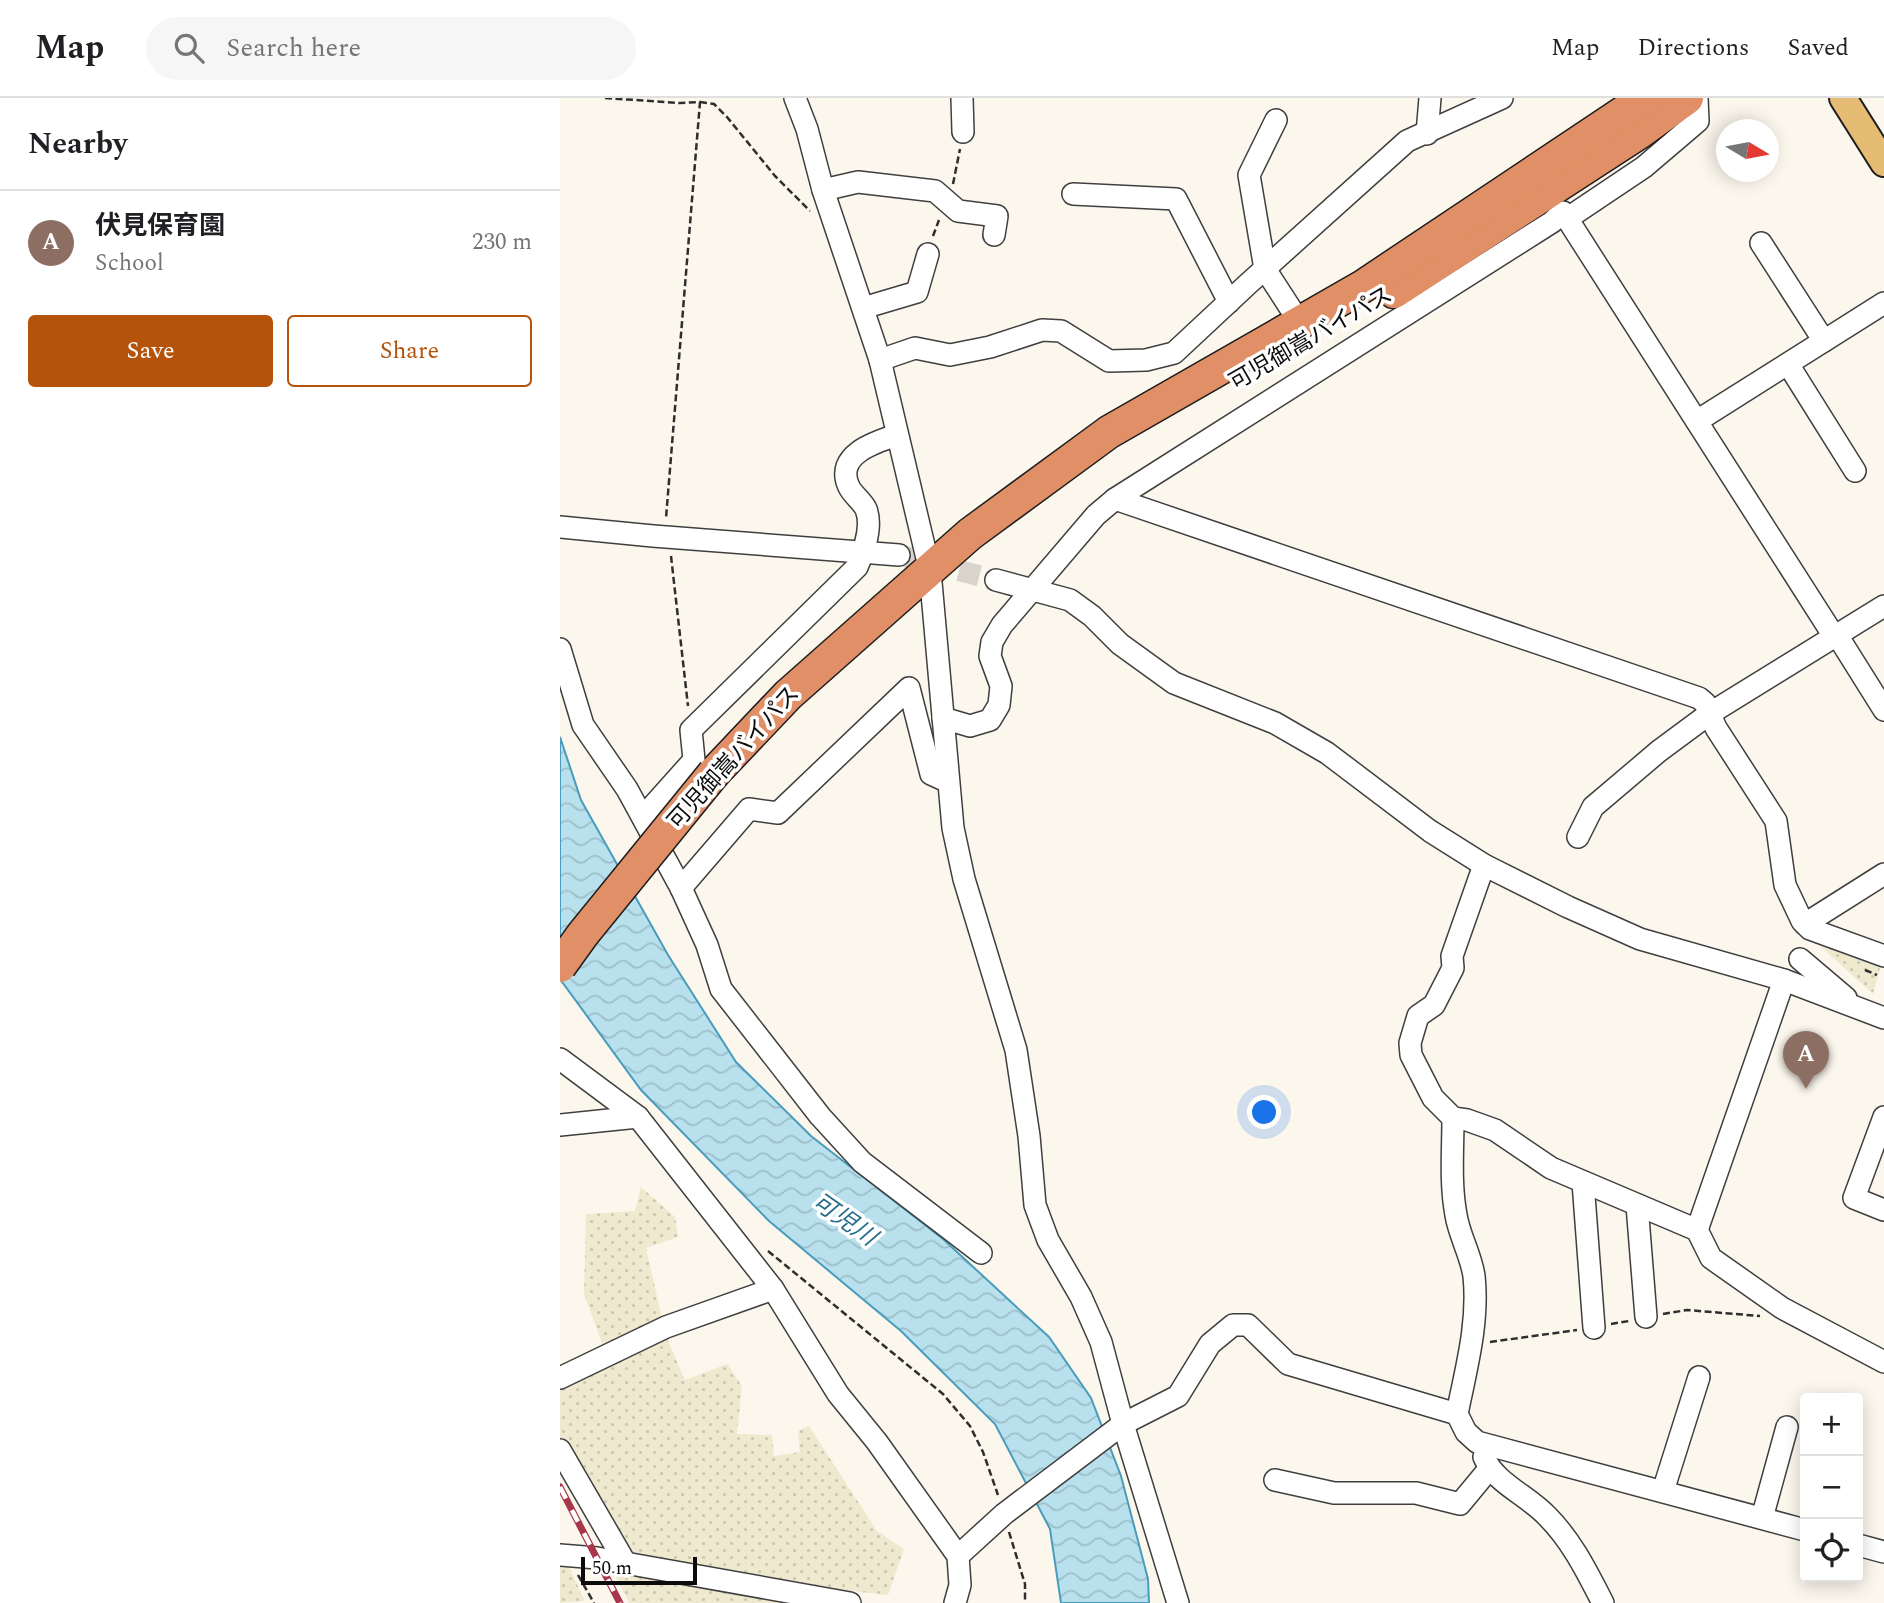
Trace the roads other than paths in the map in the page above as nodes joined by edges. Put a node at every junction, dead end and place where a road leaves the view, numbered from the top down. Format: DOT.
graph roads {
  1 [pos="794,98"];
  2 [pos="962,98"];
  3 [pos="1430,98"];
  4 [pos="1502,98"];
  5 [pos="1645,98"];
  6 [pos="1687,98"];
  7 [pos="1697,98"];
  8 [pos="1843,98"];
  9 [pos="1276,120"];
  10 [pos="963,132"];
  11 [pos="1427,134"];
  12 [pos="1880,149"];
  13 [pos="823,190"];
  14 [pos="1073,194"];
  15 [pos="1569,218"];
  16 [pos="993,235"];
  17 [pos="1761,243"];
  18 [pos="928,254"];
  19 [pos="1265,269"];
  20 [pos="1229,302"];
  21 [pos="1884,303"];
  22 [pos="863,308"];
  23 [pos="1300,323"];
  24 [pos="1824,341"];
  25 [pos="880,360"];
  26 [pos="1788,364"];
  27 [pos="1697,421"];
  28 [pos="897,435"];
  29 [pos="1855,471"];
  30 [pos="1115,499"];
  31 [pos="560,527"];
  32 [pos="863,552"];
  33 [pos="899,555"];
  34 [pos="930,571"];
  35 [pos="996,580"];
  36 [pos="1032,589"];
  37 [pos="1884,606"];
  38 [pos="1837,635"];
  39 [pos="560,649"];
  40 [pos="1884,710"];
  41 [pos="1709,714"];
  42 [pos="943,718"];
  43 [pos="948,779"];
  44 [pos="643,817"];
  45 [pos="1578,837"];
  46 [pos="1483,865"];
  47 [pos="1884,874"];
  48 [pos="681,888"];
  49 [pos="1805,924"];
  50 [pos="1884,956"];
  51 [pos="1800,959"];
  52 [pos="560,966"];
  53 [pos="1784,980"];
  54 [pos="1858,1009"];
  55 [pos="1884,1018"];
  56 [pos="560,1059"];
  57 [pos="638,1117"];
  58 [pos="1884,1117"];
  59 [pos="1453,1118"];
  60 [pos="560,1125"];
  61 [pos="1583,1182"];
  62 [pos="1637,1205"];
  63 [pos="1884,1210"];
  64 [pos="1698,1230"];
  65 [pos="981,1253"];
  66 [pos="774,1289"];
  67 [pos="1646,1317"];
  68 [pos="1594,1328"];
  69 [pos="1884,1362"];
  70 [pos="1699,1377"];
  71 [pos="560,1378"];
  72 [pos="1457,1414"];
  73 [pos="1123,1424"];
  74 [pos="1787,1427"];
  75 [pos="1477,1442"];
  76 [pos="560,1450"];
  77 [pos="1489,1469"];
  78 [pos="1275,1480"];
  79 [pos="1663,1490"];
  80 [pos="1762,1518"];
  81 [pos="1800,1529"];
  82 [pos="1863,1546"];
  83 [pos="1884,1552"];
  84 [pos="564,1555"];
  85 [pos="958,1556"];
  86 [pos="626,1564"];
  87 [pos="849,1603"];
  88 [pos="955,1603"];
  89 [pos="1178,1603"];
  90 [pos="1603,1603"];
  1 -- 13 [label="street"];
  2 -- 10 [label="street"];
  3 -- 11 [label="street"];
  4 -- 11 [label="street"];
  5 -- 23 [label="highway, 可児御嵩バイパス"];
  6 -- 34 [label="highway, 可児御嵩バイパス"];
  7 -- 15 [label="street"];
  8 -- 12 [label="main road"];
  9 -- 19 [label="street"];
  11 -- 19 [label="street"];
  13 -- 16 [label="street"];
  13 -- 22 [label="street"];
  14 -- 20 [label="street"];
  15 -- 27 [label="street"];
  15 -- 30 [label="street"];
  17 -- 24 [label="street"];
  18 -- 22 [label="street"];
  19 -- 20 [label="street"];
  19 -- 23 [label="street"];
  20 -- 25 [label="street"];
  21 -- 24 [label="street"];
  22 -- 25 [label="street"];
  23 -- 34 [label="highway, 可児御嵩バイパス"];
  24 -- 26 [label="street"];
  25 -- 28 [label="street"];
  26 -- 27 [label="street"];
  26 -- 29 [label="street"];
  27 -- 38 [label="street"];
  28 -- 32 [label="street"];
  28 -- 34 [label="street"];
  30 -- 36 [label="street"];
  30 -- 41 [label="street"];
  31 -- 32 [label="street"];
  32 -- 33 [label="street"];
  32 -- 44 [label="street"];
  34 -- 42 [label="street"];
  34 -- 52 [label="highway, 可児御嵩バイパス, bridge"];
  35 -- 36 [label="street"];
  36 -- 42 [label="street"];
  36 -- 46 [label="street"];
  37 -- 38 [label="street"];
  38 -- 40 [label="street"];
  38 -- 41 [label="street"];
  39 -- 44 [label="street"];
  41 -- 45 [label="street"];
  41 -- 49 [label="street"];
  42 -- 43 [label="street"];
  43 -- 48 [label="street"];
  43 -- 73 [label="street"];
  44 -- 48 [label="street"];
  46 -- 53 [label="street"];
  46 -- 59 [label="street"];
  47 -- 49 [label="street"];
  48 -- 65 [label="street"];
  49 -- 50 [label="street"];
  51 -- 54 [label="street"];
  53 -- 54 [label="street"];
  53 -- 64 [label="street"];
  54 -- 55 [label="street"];
  56 -- 57 [label="street"];
  57 -- 60 [label="street"];
  57 -- 66 [label="street"];
  58 -- 63 [label="street"];
  59 -- 61 [label="street"];
  59 -- 72 [label="street"];
  61 -- 62 [label="street"];
  61 -- 68 [label="street"];
  62 -- 64 [label="street"];
  62 -- 67 [label="street"];
  64 -- 69 [label="street"];
  66 -- 71 [label="street"];
  66 -- 85 [label="street"];
  70 -- 79 [label="street"];
  72 -- 73 [label="street"];
  72 -- 75 [label="street"];
  73 -- 85 [label="street"];
  73 -- 89 [label="street"];
  74 -- 80 [label="street"];
  75 -- 77 [label="street"];
  75 -- 79 [label="street"];
  76 -- 86 [label="street"];
  77 -- 78 [label="street"];
  77 -- 90 [label="street"];
  79 -- 80 [label="street"];
  80 -- 81 [label="street"];
  82 -- 83 [label="street"];
  84 -- 86 [label="street"];
  85 -- 88 [label="street"];
  86 -- 87 [label="street"];
}
